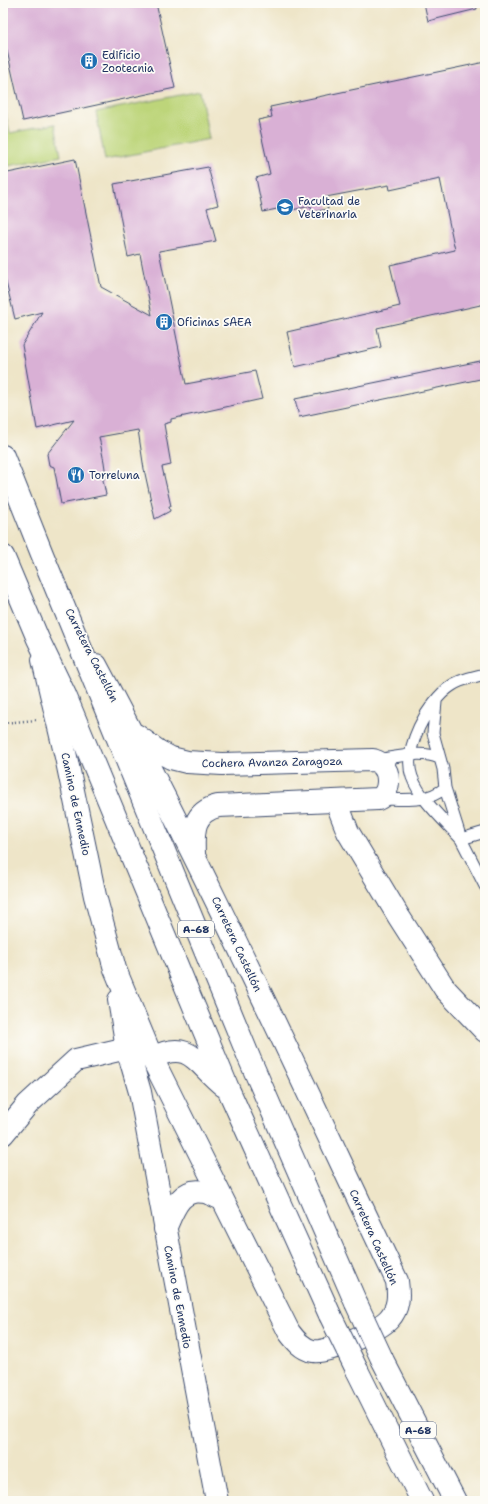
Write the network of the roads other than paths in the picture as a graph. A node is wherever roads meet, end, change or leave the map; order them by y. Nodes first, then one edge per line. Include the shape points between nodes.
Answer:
1 (3, 456) edge
2 (42, 554) junction
3 (3, 556) edge
4 (38, 639) junction
5 (485, 674) edge
6 (436, 702) junction
7 (132, 732) junction
8 (410, 755) junction
9 (439, 758) junction
10 (373, 760) junction
11 (445, 788) junction
12 (424, 798) junction
13 (378, 799) junction
14 (336, 801) junction
15 (485, 832) edge
16 (461, 839) junction
17 (194, 854) junction
18 (485, 886) edge
19 (115, 969) junction
20 (485, 1032) edge
21 (127, 1048) junction
22 (152, 1058) junction
23 (229, 1091) junction
24 (140, 1092) junction
25 (3, 1134) edge
26 (222, 1199) junction
27 (165, 1229) junction
28 (217, 1501) edge
29 (422, 1501) edge
30 (455, 1501) edge

1 - 2 main road, Carretera Castellón / A-68
2 - 7 main road, Carretera Castellón
2 - 30 main road, Carretera Castellón / A-68, bridge via 250,1060 382,1359
3 - 4 main road, A-68
4 - 19 main road, Camino de Enmedio via 95,896
4 - 23 main road, A-68 via 68,702
5 - 6 lane via 451,686
6 - 8 lane via 416,733
6 - 9 lane via 433,733
7 - 10 main road, Cochera Avanza Zaragoza via 158,751 187,762 222,764
7 - 17 main road, Carretera Castellón
8 - 9 lane via 430,754
8 - 10 lane
8 - 12 lane via 411,775
9 - 11 lane via 445,777
10 - 13 main road via 383,766 388,783 387,791
11 - 12 lane via 436,795
11 - 16 lane
12 - 13 lane
12 - 16 lane
13 - 14 main road
14 - 17 main road via 210,807 196,824 193,834
14 - 20 main road via 348,832 445,990
15 - 16 lane
16 - 18 lane
17 - 26 main road, Carretera Castellón via 397,1282 399,1296 389,1319 380,1327 332,1349 314,1352 305,1349 289,1332
19 - 21 main road, Camino de Enmedio
19 - 22 main road, Camino de Enmedio
21 - 24 main road, Camino de Enmedio
21 - 25 main road via 76,1060 28,1104
22 - 23 main road via 163,1052 183,1051 193,1057
22 - 24 main road, Camino de Enmedio via 142,1071
22 - 26 main road, Carretera Castellón
23 - 29 main road, A-68, bridge via 330,1315
24 - 27 main road, Camino de Enmedio
26 - 27 main road via 203,1192 190,1192 178,1201
27 - 28 main road, Camino de Enmedio

